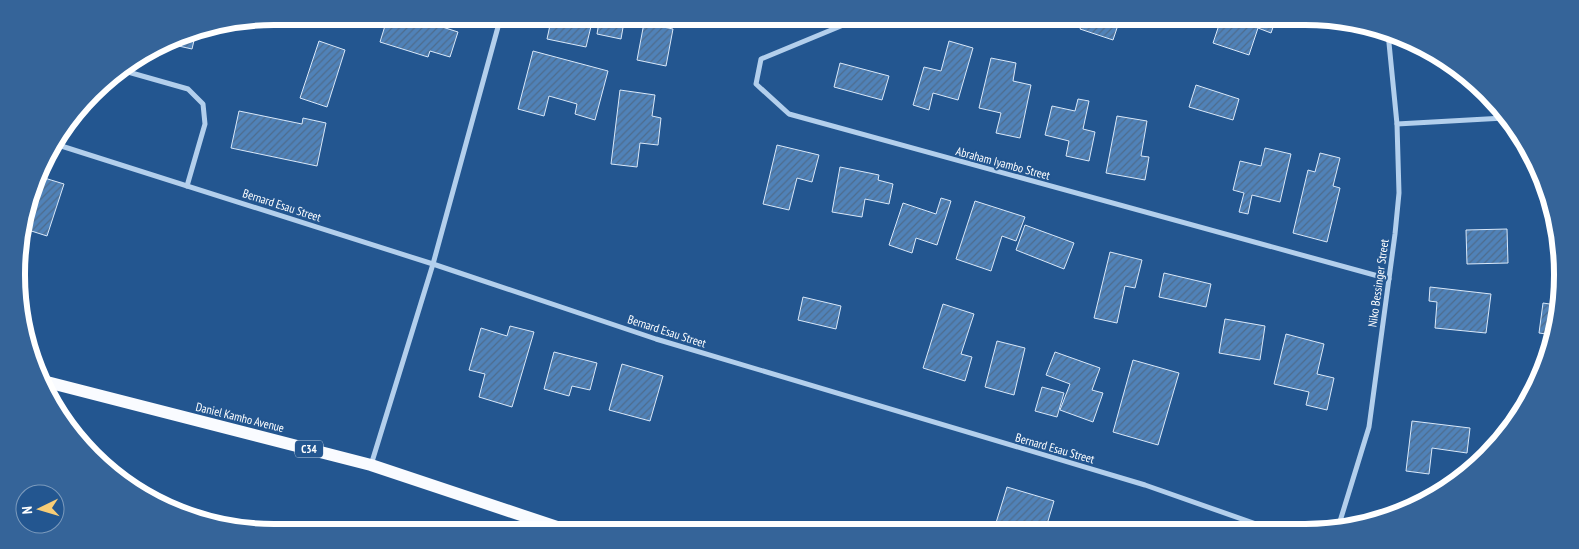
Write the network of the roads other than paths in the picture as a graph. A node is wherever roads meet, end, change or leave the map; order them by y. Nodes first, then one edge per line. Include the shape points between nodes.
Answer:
1 (499, 25) edge
2 (843, 25) edge
3 (1389, 39) edge
4 (129, 72) edge
5 (1498, 118) edge
6 (1397, 124) junction
7 (61, 146) edge
8 (188, 186) junction
9 (433, 264) junction
10 (1389, 279) junction
11 (49, 382) edge
12 (371, 465) junction
13 (1340, 522) edge
14 (548, 524) edge
15 (1256, 524) edge

1 - 9 street
2 - 10 street, Abraham Iyambo Street via 761,59 756,84 789,114
3 - 6 street, Niko Bessinger Street
4 - 8 street via 188,89 204,104 205,124
5 - 6 street
6 - 10 street, Niko Bessinger Street via 1399,193
7 - 8 street, Bernard Esau Street
8 - 9 street, Bernard Esau Street
9 - 12 street
9 - 15 street, Bernard Esau Street via 656,339 1145,485
10 - 13 street, Niko Bessinger Street via 1369,427
11 - 12 main road, Daniel Kamho Avenue / C34
12 - 14 main road, Daniel Kamho Avenue / C34

